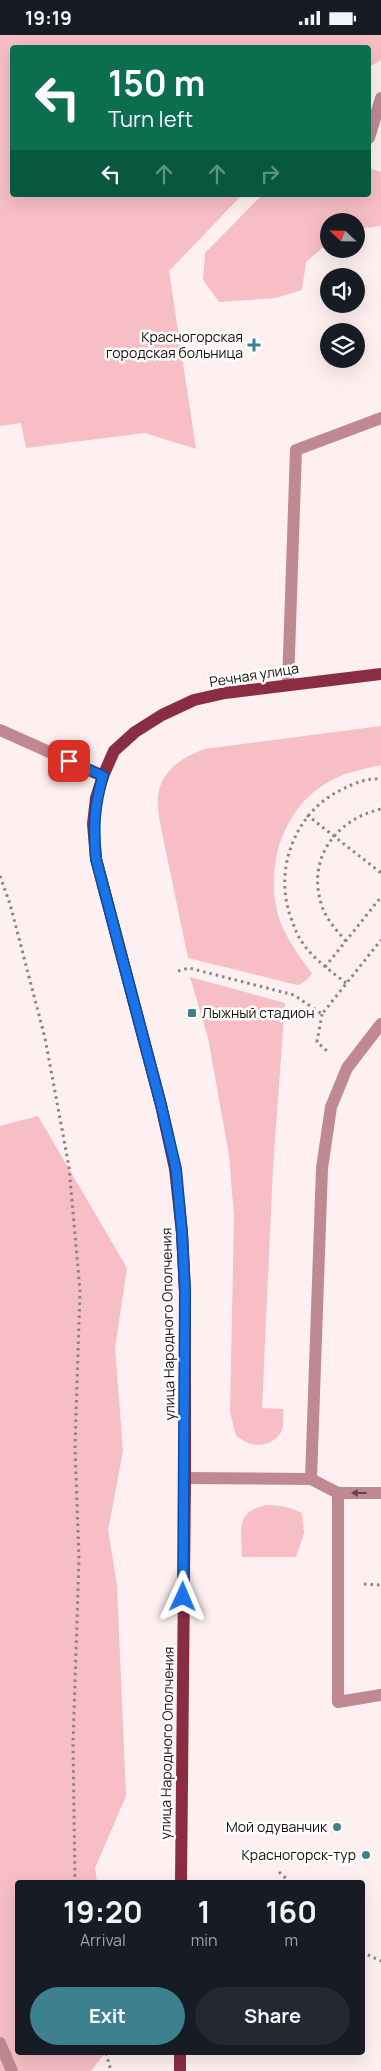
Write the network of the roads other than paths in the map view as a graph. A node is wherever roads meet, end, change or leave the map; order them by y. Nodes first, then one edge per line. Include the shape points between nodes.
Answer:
1 (381, 98) edge
2 (371, 131) edge
3 (381, 418) edge
4 (381, 674) edge
5 (288, 684) junction
6 (0, 730) edge
7 (103, 776) junction
8 (381, 1024) edge
9 (185, 1478) junction
10 (311, 1479) junction
11 (338, 1493) junction
12 (381, 1493) edge
13 (381, 1695) edge
14 (180, 1880) edge
15 (0, 2043) edge
16 (180, 2055) edge
17 (12, 2071) edge
18 (180, 2071) edge

1 - 2 lane
3 - 5 lane via 296,450
4 - 5 main road, Речная улица
5 - 7 main road, Речная улица via 194,700 162,715 135,731 114,751
6 - 7 lane
7 - 9 main road, улица Народного Ополчения via 93,824 96,859 176,1169 185,1291
8 - 10 lane via 347,1067 331,1107 322,1169
9 - 10 lane
9 - 14 main road, улица Народного Ополчения
10 - 11 lane
12 -> 11 lane
11 - 13 lane via 338,1702
15 - 17 lane
16 - 18 main road

